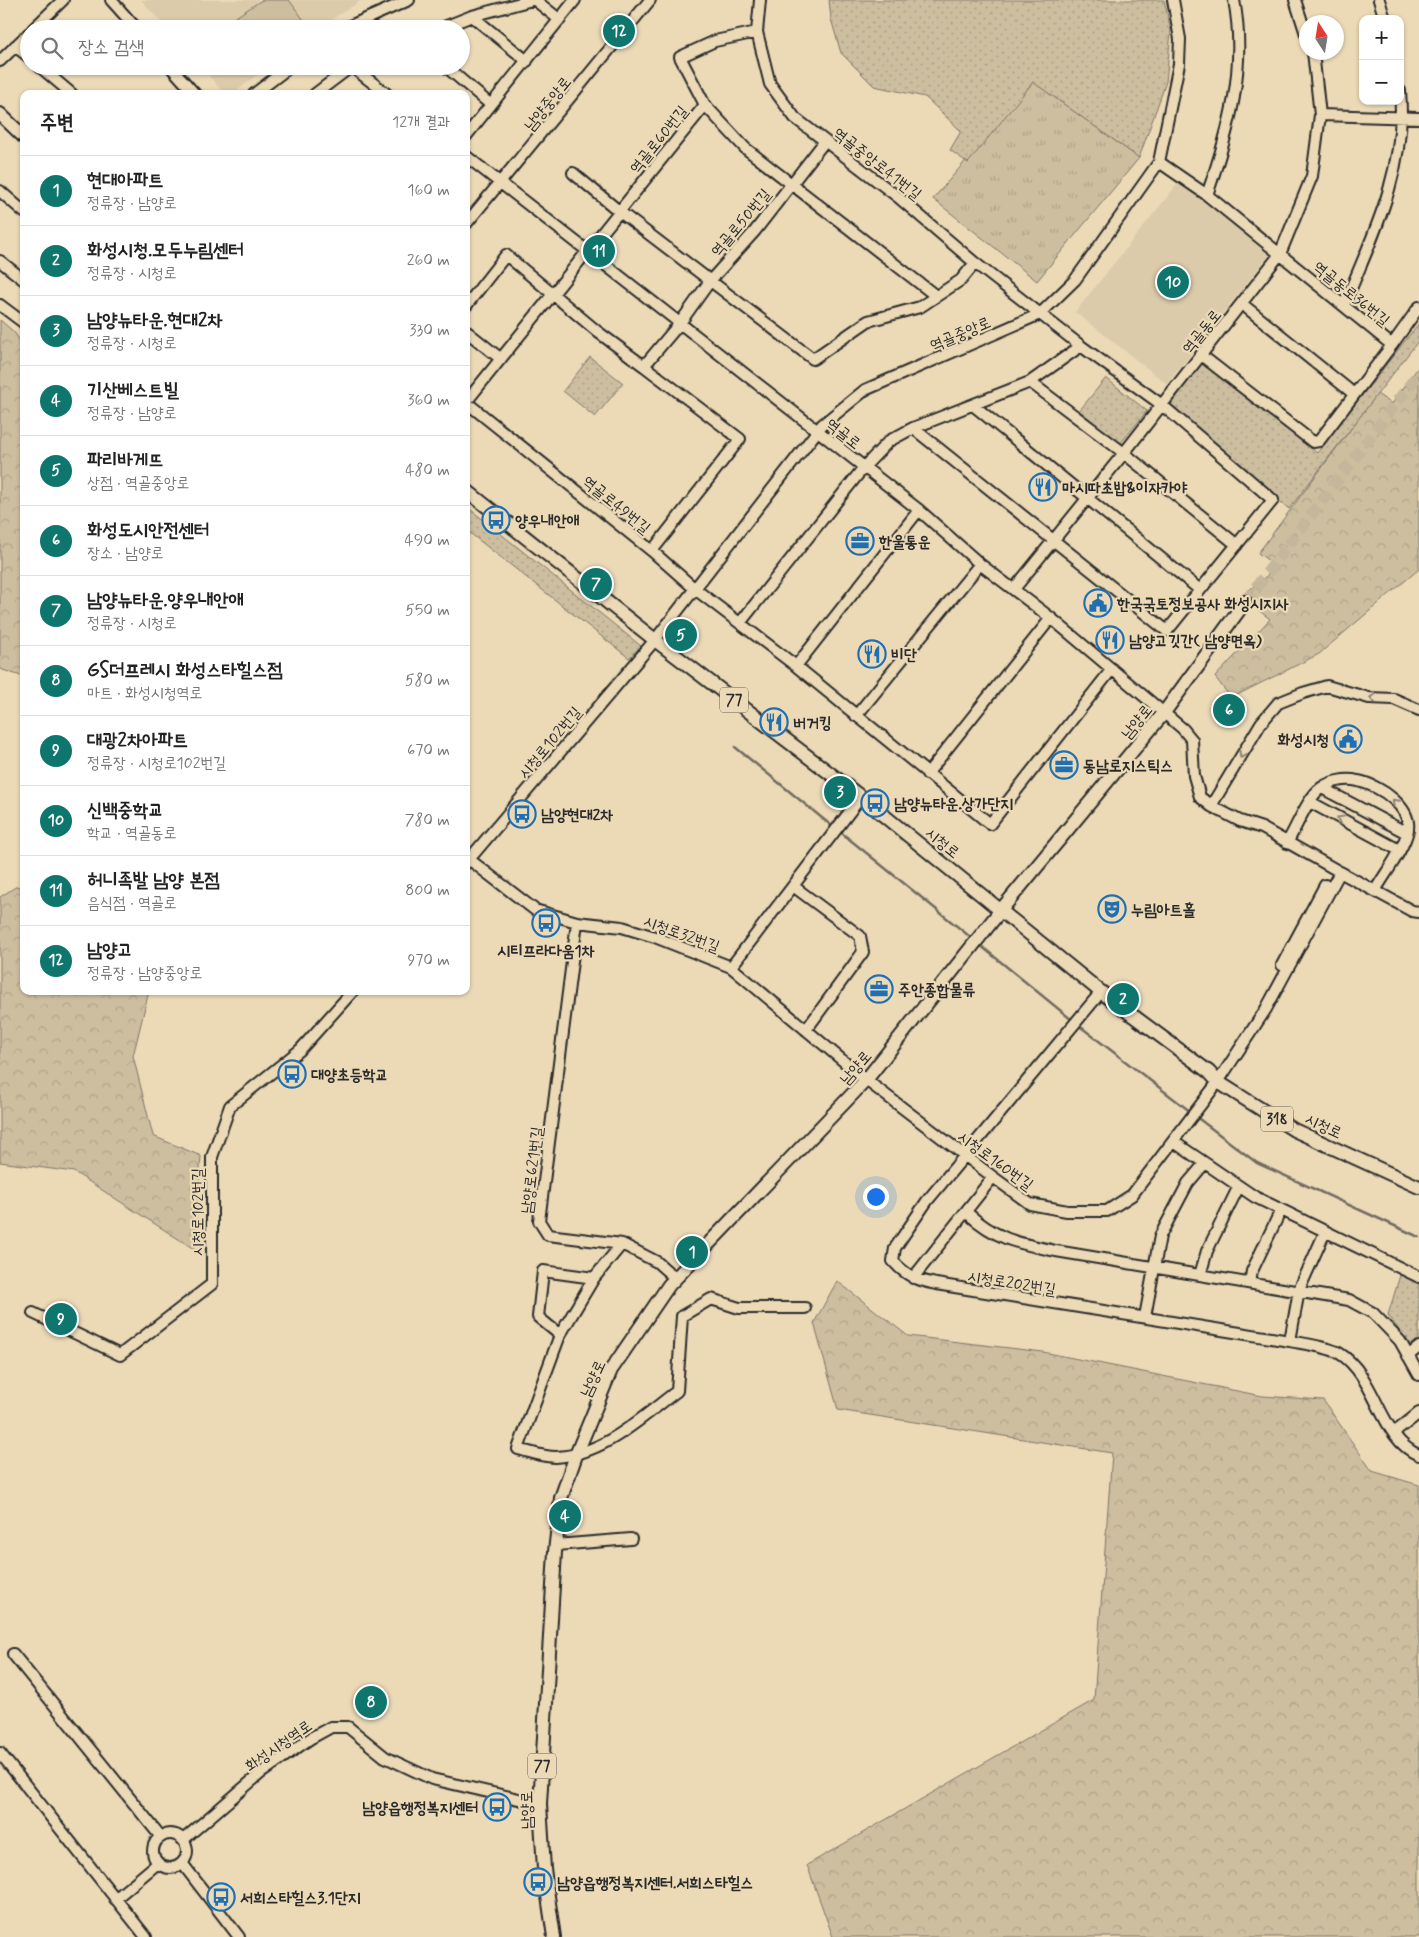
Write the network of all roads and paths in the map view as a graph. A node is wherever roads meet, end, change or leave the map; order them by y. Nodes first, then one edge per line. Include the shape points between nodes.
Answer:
1 (63, 0) edge
2 (111, 0) edge
3 (409, 0) edge
4 (533, 0) edge
5 (575, 0) edge
6 (650, 0) edge
7 (760, 0) edge
8 (1173, 0) edge
9 (1234, 0) edge
10 (1295, 0) edge
11 (1378, 0) edge
12 (1300, 15) edge
13 (1384, 15) edge
14 (472, 16) junction
15 (42, 20) edge
16 (129, 20) edge
17 (363, 20) edge
18 (462, 20) edge
19 (560, 20) junction
20 (757, 32) junction
21 (20, 41) edge
22 (15, 46) junction
23 (20, 50) edge
24 (1314, 60) edge
25 (0, 61) edge
26 (527, 61) junction
27 (50, 75) edge
28 (178, 75) edge
29 (279, 75) edge
30 (340, 75) edge
31 (363, 75) edge
32 (456, 75) edge
33 (67, 90) edge
34 (191, 90) edge
35 (259, 90) edge
36 (320, 90) edge
37 (382, 90) edge
38 (491, 105) junction
39 (705, 105) junction
40 (1401, 105) edge
41 (0, 114) edge
42 (1320, 115) junction
43 (1401, 118) junction
44 (1419, 118) edge
45 (470, 131) edge
46 (20, 133) edge
47 (825, 141) junction
48 (470, 159) edge
49 (1159, 162) junction
50 (574, 173) dead end
51 (501, 183) junction
52 (790, 185) junction
53 (0, 191) edge
54 (1206, 195) junction
55 (20, 208) edge
56 (620, 212) junction
57 (470, 219) edge
58 (588, 251) junction
59 (1280, 254) junction
60 (0, 261) edge
61 (975, 263) junction
62 (20, 277) edge
63 (710, 280) junction
64 (552, 293) junction
65 (936, 296) junction
66 (470, 301) edge
67 (0, 304) edge
68 (1242, 304) junction
69 (1344, 305) junction
70 (1419, 307) edge
71 (1040, 314) junction
72 (20, 320) edge
73 (680, 323) junction
74 (470, 334) edge
75 (1392, 345) junction
76 (1081, 346) junction
77 (1201, 355) junction
78 (501, 359) junction
79 (644, 366) junction
80 (1030, 382) junction
81 (1354, 394) junction
82 (470, 397) edge
83 (470, 405) edge
84 (973, 405) junction
85 (1162, 405) junction
86 (913, 428) junction
87 (818, 431) junction
88 (1124, 453) junction
89 (864, 467) junction
90 (470, 493) edge
91 (1089, 497) junction
92 (919, 510) junction
93 (1053, 540) junction
94 (1237, 545) junction
95 (652, 551) junction
96 (980, 564) junction
97 (695, 588) junction
98 (1014, 589) junction
99 (1200, 590) junction
100 (1245, 602) tunnel mouth
101 (1051, 618) junction
102 (740, 623) junction
103 (655, 640) junction
104 (796, 666) junction
105 (1112, 669) junction
106 (1419, 710) edge
107 (1163, 714) junction
108 (856, 716) junction
109 (926, 774) junction
110 (1322, 788) junction
111 (861, 797) junction
112 (1310, 802) junction
113 (1212, 806) junction
114 (1407, 833) junction
115 (1287, 843) junction
116 (1399, 850) junction
117 (470, 856) edge
118 (470, 862) edge
119 (1337, 870) junction
120 (793, 886) junction
121 (1375, 891) junction
122 (1001, 910) junction
123 (1419, 912) edge
124 (577, 922) junction
125 (731, 967) junction
126 (1101, 992) junction
127 (349, 995) edge
128 (806, 1030) junction
129 (866, 1080) junction
130 (1218, 1082) junction
131 (1174, 1142) junction
132 (966, 1157) junction
133 (1205, 1163) junction
134 (992, 1177) junction
135 (1239, 1186) junction
136 (1419, 1187) edge
137 (1281, 1210) junction
138 (966, 1212) junction
139 (1325, 1232) junction
140 (622, 1244) junction
141 (1153, 1267) junction
142 (1200, 1275) junction
143 (1419, 1277) edge
144 (594, 1278) junction
145 (675, 1278) junction
146 (913, 1278) junction
147 (1250, 1283) junction
148 (1299, 1290) junction
149 (805, 1308) dead end
150 (33, 1314) dead end
151 (1145, 1317) junction
152 (560, 1335) junction
153 (1290, 1341) junction
154 (1419, 1347) edge
155 (1408, 1356) junction
156 (1419, 1375) edge
157 (1419, 1413) edge
158 (1394, 1433) junction
159 (576, 1455) junction
160 (1419, 1455) edge
161 (630, 1538) dead end
162 (556, 1545) junction
163 (14, 1654) dead end
164 (0, 1753) edge
165 (540, 1804) junction
166 (161, 1837) junction
167 (183, 1840) junction
168 (158, 1863) junction
169 (182, 1863) junction
170 (115, 1899) junction
171 (146, 1937) edge
172 (239, 1937) edge
173 (554, 1937) edge

1 - 15 street
2 - 16 street
3 - 17 street
4 - 14 street
4 - 19 street
5 - 19 street
6 - 51 street, 남양중앙로
7 - 20 street, 역골중앙로41번길
8 - 49 street, 역골중앙로 via 1180,39 1179,64
9 - 54 street via 1239,27 1234,103
10 - 12 street
11 - 13 street
14 - 18 street
14 - 26 street
19 - 26 street
20 - 39 street, 역골로60번길 via 715,41 680,57
20 - 47 street, 역골중앙로41번길 via 770,84 795,118
21 - 22 street
22 - 23 street
22 - 25 street
24 - 42 street, 역골동로
26 - 38 street
27 - 33 street
28 - 34 street
29 - 35 street
30 - 36 street
31 - 37 street
32 - 38 street
38 - 45 street
39 - 52 street via 745,148
39 - 56 street, 역골로60번길
40 - 43 street
41 - 46 main road
42 - 43 street
42 - 59 street, 역골동로 via 1312,176
43 - 44 street
43 - 69 street via 1393,178
47 - 52 street, 역골로50번길
47 - 61 street, 역골중앙로41번길 via 898,197
48 - 51 street, 역골로
49 - 54 street, 역골동로36번길
49 - 71 street, 역골중앙로 via 1076,280
50 - 56 street
51 - 57 street, 남양중앙로
51 - 58 street, 역골로
52 - 63 street, 역골로50번길 via 755,231
52 - 65 street
53 - 55 street
54 - 59 street, 역골동로36번길
56 - 58 street, 역골로60번길
56 - 63 street
58 - 64 street, 역골로49번길
58 - 73 street, 역골로
59 - 68 street, 역골동로
59 - 69 street, 역골동로36번길
60 - 62 street
61 - 65 street via 961,280
61 - 71 street, 역골중앙로41번길
63 - 65 street via 813,359 868,321 920,307
63 - 73 street, 역골로50번길
64 - 66 street via 506,256
64 - 78 street, 역골로49번길
64 - 79 street
67 - 72 street
68 - 77 street, 역골동로
68 - 81 street
69 - 75 street, 역골동로36번길
70 - 75 street, 역골동로36번길
71 - 76 street, 역골중앙로41번길
71 - 87 street, 역골중앙로 via 865,390
73 - 79 street
73 - 87 street, 역골로
74 - 78 street
75 - 81 street
76 - 80 street
76 - 85 street, 역골중앙로41번길
77 - 81 street via 1313,442 1319,442
77 - 85 street, 역골동로
78 - 82 street, 역골로49번길
79 - 95 street, 역골로49번길 via 740,439
80 - 84 street
80 - 88 street
83 - 95 street, 역골로49번길
84 - 86 street
84 - 91 street
85 - 88 street, 역골동로
85 - 94 street, 역골중앙로41번길 via 1273,500
86 - 89 street via 889,441
86 - 93 street
87 - 89 street, 역골로
87 - 97 street, 역골중앙로
88 - 91 street, 역골동로
88 - 94 street
89 - 92 street, 역골로
89 - 102 street
90 - 103 main road, 시청로 / 77
91 - 93 street, 역골동로
91 - 99 street
92 - 96 street, 역골로
92 - 104 street
93 - 98 street, 역골동로
93 - 99 street via 1167,631
94 - 99 street
95 - 97 street
96 - 98 street, 역골로
96 - 108 street
97 - 102 street
97 - 103 street, 역골중앙로
98 - 101 street, 역골로
100 - 107 main road, 남양로
101 - 105 street, 역골로
101 - 109 street
102 - 104 street
103 - 111 main road, 시청로 / 77
103 - 117 street, 시청로102번길
104 - 108 street
105 - 107 street, 역골로
105 - 109 street via 990,824
106 -> 113 street via 1394,699 1369,698 1327,686 1278,704 1261,723
107 - 113 street, 역골로 via 1192,740 1196,789 1200,797
107 - 122 main road, 남양로
108 - 109 street
110 - 112 street
110 - 114 street
114 -> 110 street via 1407,822 1394,798 1358,781 1336,781
111 - 120 street
111 - 122 main road, 시청로 / 77
112 - 115 street
116 -> 112 street
113 - 115 street
114 - 116 street
115 - 119 street
116 - 121 street
118 - 124 street, 시청로32번길 via 535,910
119 - 121 street
119 - 130 street, 시청로160번길 via 1266,1009
120 - 125 street
120 - 128 street via 860,936 863,952
121 - 123 street via 1412,912
122 - 126 main road, 시청로 / 318
122 - 129 main road, 남양로 / 77
124 - 125 street, 시청로32번길 via 630,930
124 - 140 street, 남양로621번길 via 539,1221 548,1235
125 - 128 street, 시청로32번길
126 - 130 main road, 시청로 / 318
126 - 132 street, 시청로202번길
127 - 150 street, 시청로102번길 via 300,1050 230,1106 212,1157 212,1284 120,1355
128 - 129 street, 시청로32번길
129 - 132 street, 시청로160번길
129 - 145 main road, 남양로 / 77
130 - 131 street, 시청로160번길 via 1184,1124
130 - 136 main road, 시청로 / 318 via 1294,1130
131 - 133 street
131 - 134 street, 시청로160번길 via 1132,1195 1107,1211 1067,1211 1030,1204
132 - 134 street, 시청로160번길
132 - 146 street, 시청로202번길 via 927,1202 895,1248 893,1261 902,1272
133 - 135 street
133 - 141 street via 1188,1183 1160,1236
134 - 138 street
135 - 137 street
135 - 142 street via 1207,1251
137 - 139 street
137 - 147 street via 1252,1271
138 - 141 street via 996,1235 1015,1242 1056,1252
138 - 146 street
139 - 143 street
139 - 148 street
140 - 144 street
140 - 145 street via 657,1262
141 - 142 street
141 - 151 street
142 - 147 street
144 - 152 street
144 - 152 street via 543,1270 538,1317
145 - 159 main road, 남양로 / 77 via 611,1370
146 - 151 street, 시청로202번길 via 986,1294
147 - 148 street
148 - 153 street
148 - 155 street via 1349,1300 1373,1312 1400,1341
149 - 159 street via 739,1308 711,1299 682,1316 677,1391 605,1444
151 - 153 street, 시청로202번길
152 - 159 street via 518,1449 554,1457
153 - 158 street, 시청로202번길 via 1338,1352 1356,1367
154 - 155 street
155 - 156 street
157 - 158 street
158 - 160 street, 시청로202번길 via 1408,1451
159 - 162 main road, 남양로 / 77 via 560,1498
161 - 162 street
162 - 165 main road, 남양로 / 77
163 - 166 street
164 - 170 street
165 - 167 street, 화성시청역로 via 432,1779 385,1758 348,1727 331,1727 261,1773
165 - 173 main road, 남양로 / 77 via 544,1869
166 - 167 street via 174,1834
166 - 168 street via 153,1851
167 - 169 street via 187,1855
168 - 169 street via 170,1868
168 - 170 street
169 - 172 street
170 - 171 street

